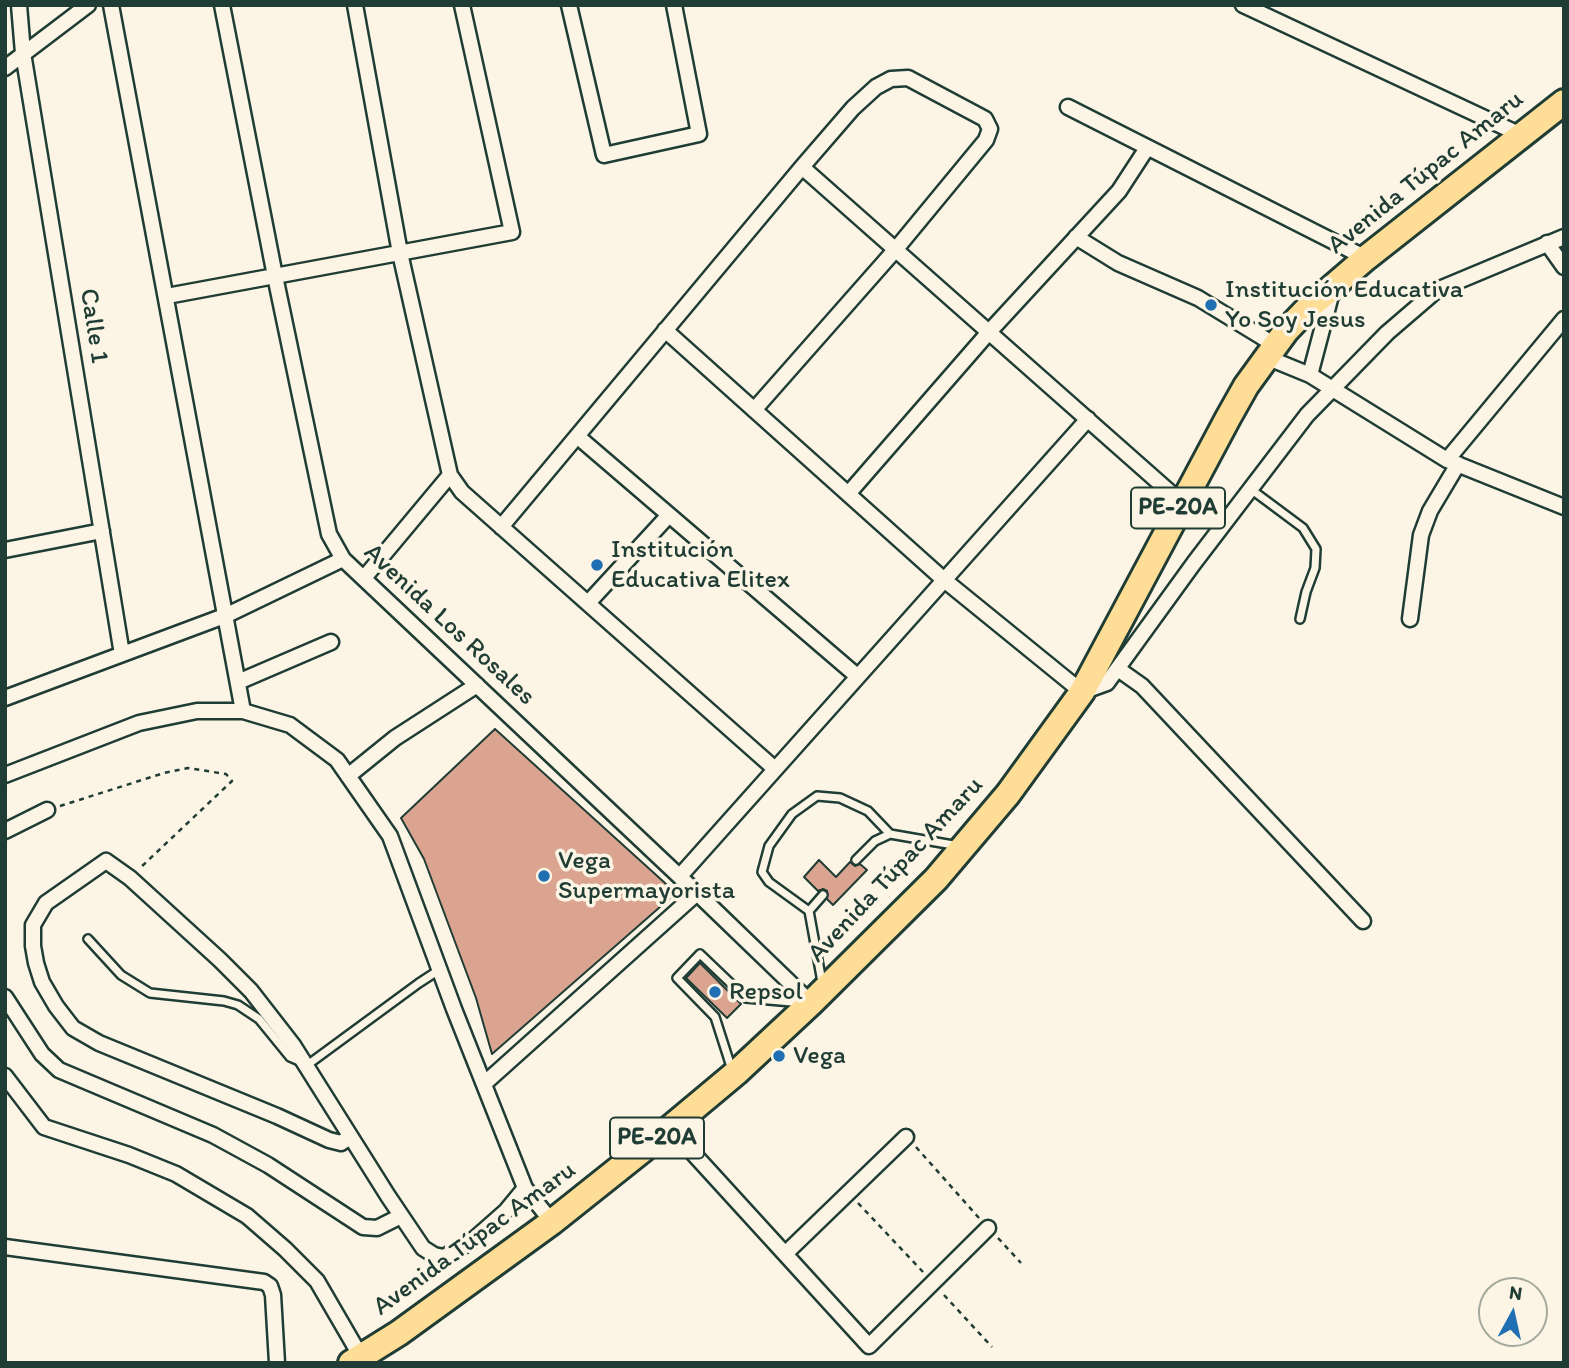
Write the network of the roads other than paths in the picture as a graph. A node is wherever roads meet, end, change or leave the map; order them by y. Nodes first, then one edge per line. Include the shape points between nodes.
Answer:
1 (19, 5) edge
2 (88, 5) edge
3 (111, 5) edge
4 (222, 5) edge
5 (355, 5) edge
6 (461, 5) edge
7 (569, 5) edge
8 (674, 5) edge
9 (1242, 5) edge
10 (23, 53) junction
11 (5, 68) edge
12 (1564, 102) edge
13 (1068, 107) dead end
14 (1521, 135) junction
15 (1147, 148) junction
16 (802, 167) junction
17 (1076, 237) junction
18 (1564, 237) edge
19 (1547, 243) junction
20 (895, 249) junction
21 (400, 253) junction
22 (1366, 258) junction
23 (1564, 267) edge
24 (275, 276) junction
25 (1334, 286) junction
26 (167, 296) junction
27 (1564, 319) edge
28 (666, 330) junction
29 (989, 332) junction
30 (1271, 351) junction
31 (1310, 376) junction
32 (1330, 389) junction
33 (754, 410) junction
34 (1088, 419) junction
35 (577, 436) junction
36 (1453, 462) junction
37 (450, 475) junction
38 (1252, 490) junction
39 (848, 494) junction
40 (1181, 502) junction
41 (1564, 507) edge
42 (669, 514) junction
43 (501, 527) junction
44 (102, 531) junction
45 (5, 550) edge
46 (343, 559) junction
47 (364, 578) junction
48 (943, 579) junction
49 (588, 603) junction
50 (227, 615) junction
51 (1300, 619) dead end
52 (1410, 619) dead end
53 (331, 642) dead end
54 (122, 654) junction
55 (1118, 669) junction
56 (856, 677) junction
57 (238, 682) junction
58 (477, 685) junction
59 (1082, 692) junction
60 (5, 698) edge
61 (243, 711) junction
62 (775, 769) junction
63 (5, 775) edge
64 (348, 776) junction
65 (47, 810) road end
66 (5, 831) edge
67 (890, 834) junction
68 (963, 846) junction
69 (856, 860) dead end
70 (680, 876) junction
71 (697, 893) junction
72 (823, 895) dead end
73 (809, 911) junction
74 (1363, 921) dead end
75 (88, 939) dead end
76 (440, 970) junction
77 (5, 997) edge
78 (817, 997) junction
79 (304, 1062) junction
80 (733, 1075) junction
81 (5, 1076) edge
82 (485, 1083) junction
83 (670, 1128) junction
84 (350, 1137) junction
85 (906, 1137) road end
86 (525, 1188) junction
87 (401, 1216) junction
88 (552, 1222) junction
89 (988, 1228) road end
90 (5, 1247) edge
91 (785, 1254) junction
92 (359, 1361) edge
93 (277, 1363) edge

1 - 10 street, Calle 1
2 - 10 street
3 - 26 street
4 - 24 street, Avenida Los Rosales
5 - 21 street
6 - 21 street via 512,232
7 - 8 street via 604,155 699,134
9 - 14 street
10 - 11 street
10 - 44 street, Calle 1
12 - 14 highway, Avenida Túpac Amaru / PE-20A
13 - 15 street
14 - 22 highway, Avenida Túpac Amaru / PE-20A
15 - 17 street via 1119,191
15 - 22 street
16 - 20 street
16 - 20 street via 853,108 891,79 908,78 985,119 990,129 986,141
16 - 28 street
17 - 29 street
17 - 30 street via 1118,263 1198,298
18 - 19 street
19 - 23 street
19 - 32 street via 1437,290
20 - 29 street
20 - 33 street
21 - 24 street
21 - 37 street
22 - 25 highway, Avenida Túpac Amaru / PE-20A
24 - 26 street
24 - 46 street, Avenida Los Rosales via 329,534
25 - 30 highway, Avenida Túpac Amaru / PE-20A
25 - 31 street
26 - 50 street
27 - 36 street
28 - 33 street
28 - 35 street
29 - 34 street
29 - 39 street
30 - 31 street
30 - 40 highway, Avenida Túpac Amaru / PE-20A via 1246,386
31 - 32 street
32 - 36 street
32 - 38 street
33 - 39 street
34 - 40 street
34 - 48 street
35 - 42 street
35 - 43 street
36 - 41 street
36 - 52 street via 1421,535
37 - 43 street
37 - 47 street
38 - 51 lane via 1303,527 1316,549
38 - 55 street
39 - 48 street
40 - 59 highway, Avenida Túpac Amaru / PE-20A
42 - 49 street
42 - 56 street
43 - 49 street
44 - 45 street
44 - 54 street, Calle 1
46 - 47 street, Avenida Los Rosales
46 - 50 street
47 - 58 street, Avenida Los Rosales
48 - 56 street
48 - 59 street
49 - 62 street
50 - 54 street
50 - 57 street
53 - 57 street
54 - 60 street
55 - 59 street via 1107,683
55 - 74 street via 1142,686
56 - 62 street
57 - 61 street
58 - 64 street via 395,738
58 - 70 street, Avenida Los Rosales
59 - 68 highway, Avenida Túpac Amaru / PE-20A
61 - 63 street via 197,711 139,723
61 - 64 street via 290,725 337,760
62 - 70 street
64 - 76 street via 390,836
65 - 66 street
67 - 68 lane
67 - 69 lane via 875,841
67 - 73 lane via 869,811 840,798 817,796 792,814 769,846 762,872 769,883
68 - 78 highway, Avenida Túpac Amaru / PE-20A via 936,879
70 - 71 street, Avenida Los Rosales
71 - 78 street, Avenida Los Rosales
71 - 82 street
72 - 73 lane
73 - 78 lane
75 - 79 lane via 121,975 150,993 238,1005 259,1019 290,1057
76 - 79 lane
76 - 82 street
77 - 87 street via 59,1070 213,1135 363,1227 377,1228
78 - 80 highway, Avenida Túpac Amaru / PE-20A
78 - 80 lane via 746,998 700,954 677,978 718,1015
79 - 84 street
79 - 84 street via 251,992 106,861 46,903 33,925 42,982 73,1028 329,1140 341,1143
80 - 83 highway, Avenida Túpac Amaru / PE-20A
81 - 92 street via 44,1127 176,1174 247,1216 317,1281
82 - 86 street
83 - 88 highway, Avenida Túpac Amaru / PE-20A
83 - 91 street
84 - 87 street
85 - 91 street
86 - 87 street via 472,1241 444,1257 423,1248
86 - 88 street
88 - 92 highway, Avenida Túpac Amaru / PE-20A
89 - 91 street via 869,1346
90 - 93 street via 264,1282 273,1294

